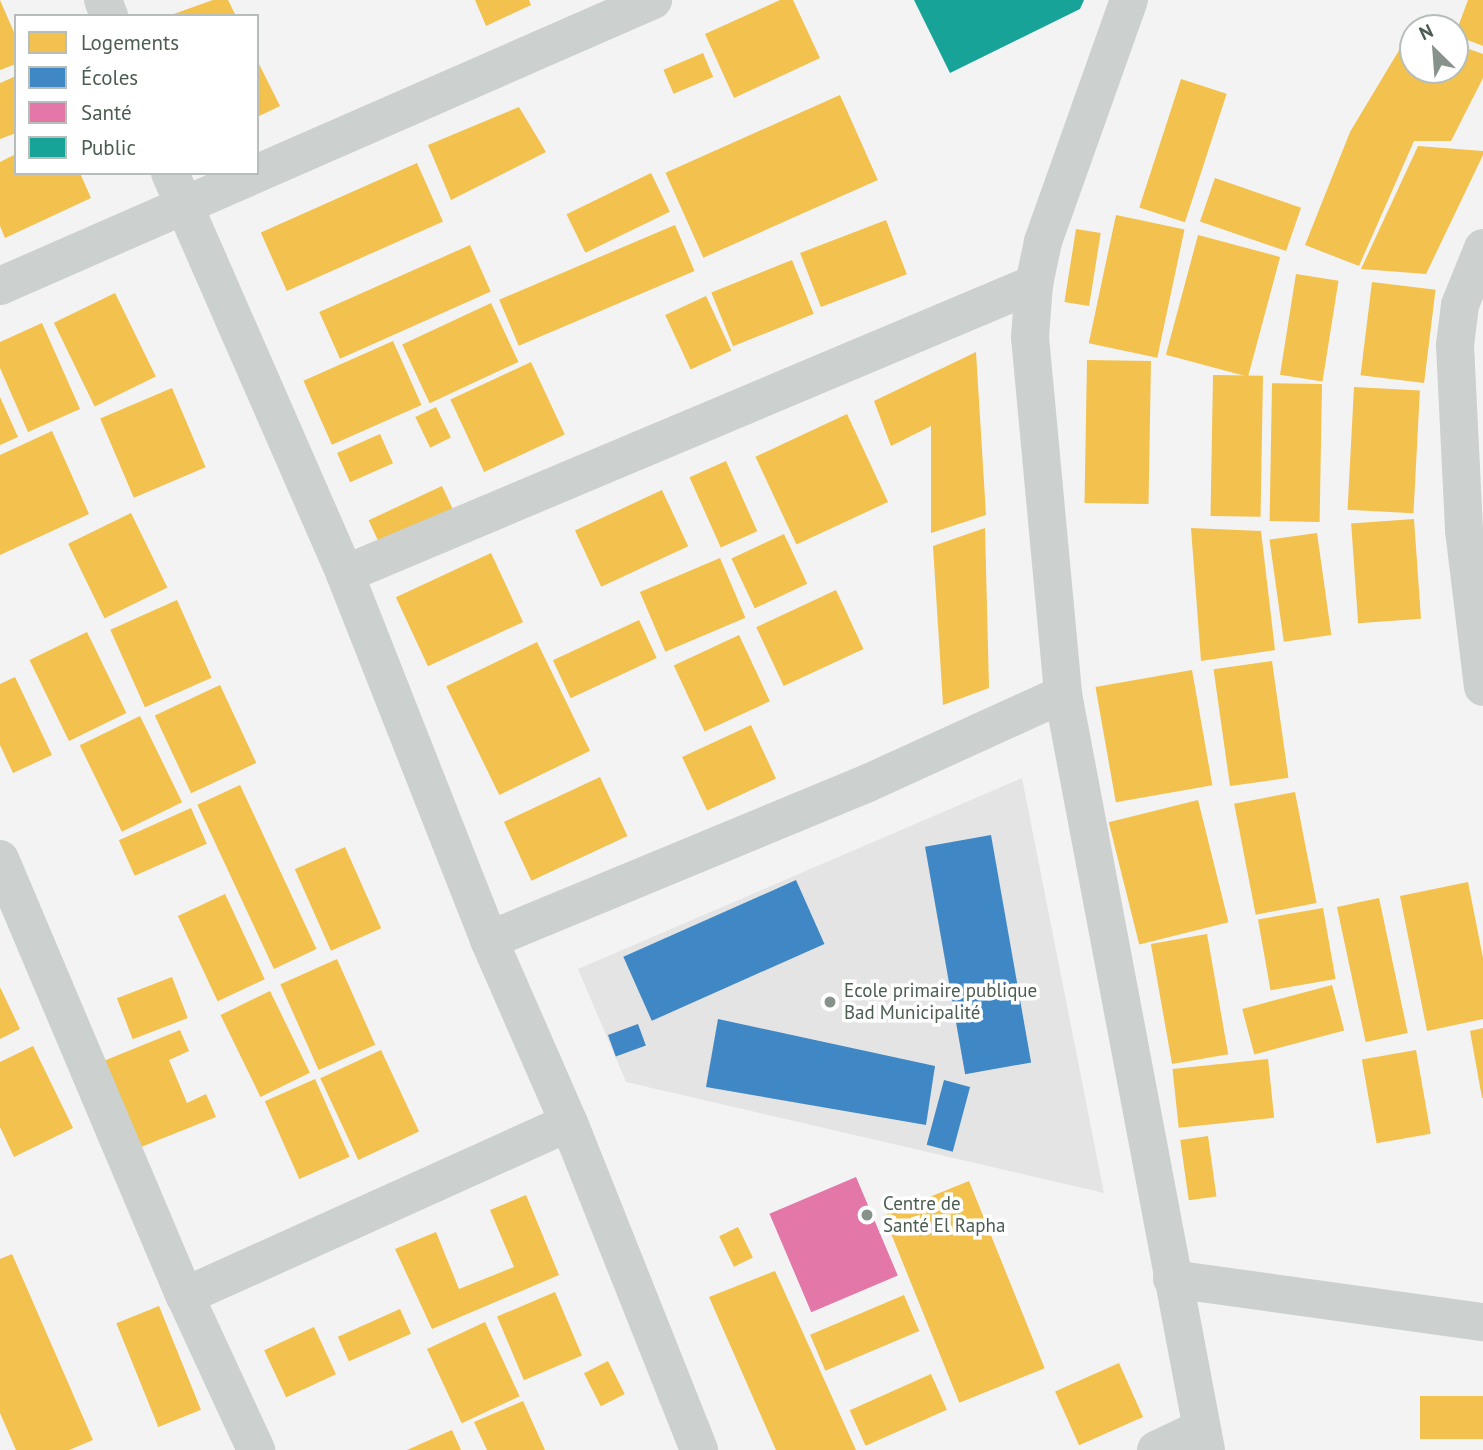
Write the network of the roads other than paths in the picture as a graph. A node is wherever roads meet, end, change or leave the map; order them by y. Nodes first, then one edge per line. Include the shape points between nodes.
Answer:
1 (653, 0) edge
2 (1129, 0) edge
3 (259, 157) edge
4 (214, 175) edge
5 (176, 190) edge
6 (1483, 248) edge
7 (1034, 284) junction
8 (0, 286) edge
9 (345, 574) junction
10 (1483, 687) edge
11 (1063, 694) junction
12 (0, 859) edge
13 (489, 940) junction
14 (569, 1123) junction
15 (1172, 1279) junction
16 (185, 1296) junction
17 (1483, 1322) edge
18 (1203, 1440) edge
19 (256, 1450) edge
20 (699, 1450) edge
21 (1156, 1450) edge

1 - 3 street
2 - 7 street via 1043,242
4 - 5 street
5 - 8 street
5 - 9 street
6 - 10 street via 1460,305 1455,345 1464,530
7 - 9 street
7 - 11 street via 1030,337
9 - 13 street
11 - 13 street via 868,783
11 - 15 street
12 - 16 street
13 - 14 street
14 - 16 street
14 - 20 street
15 - 17 street
15 - 18 street
16 - 19 street
18 - 21 street

